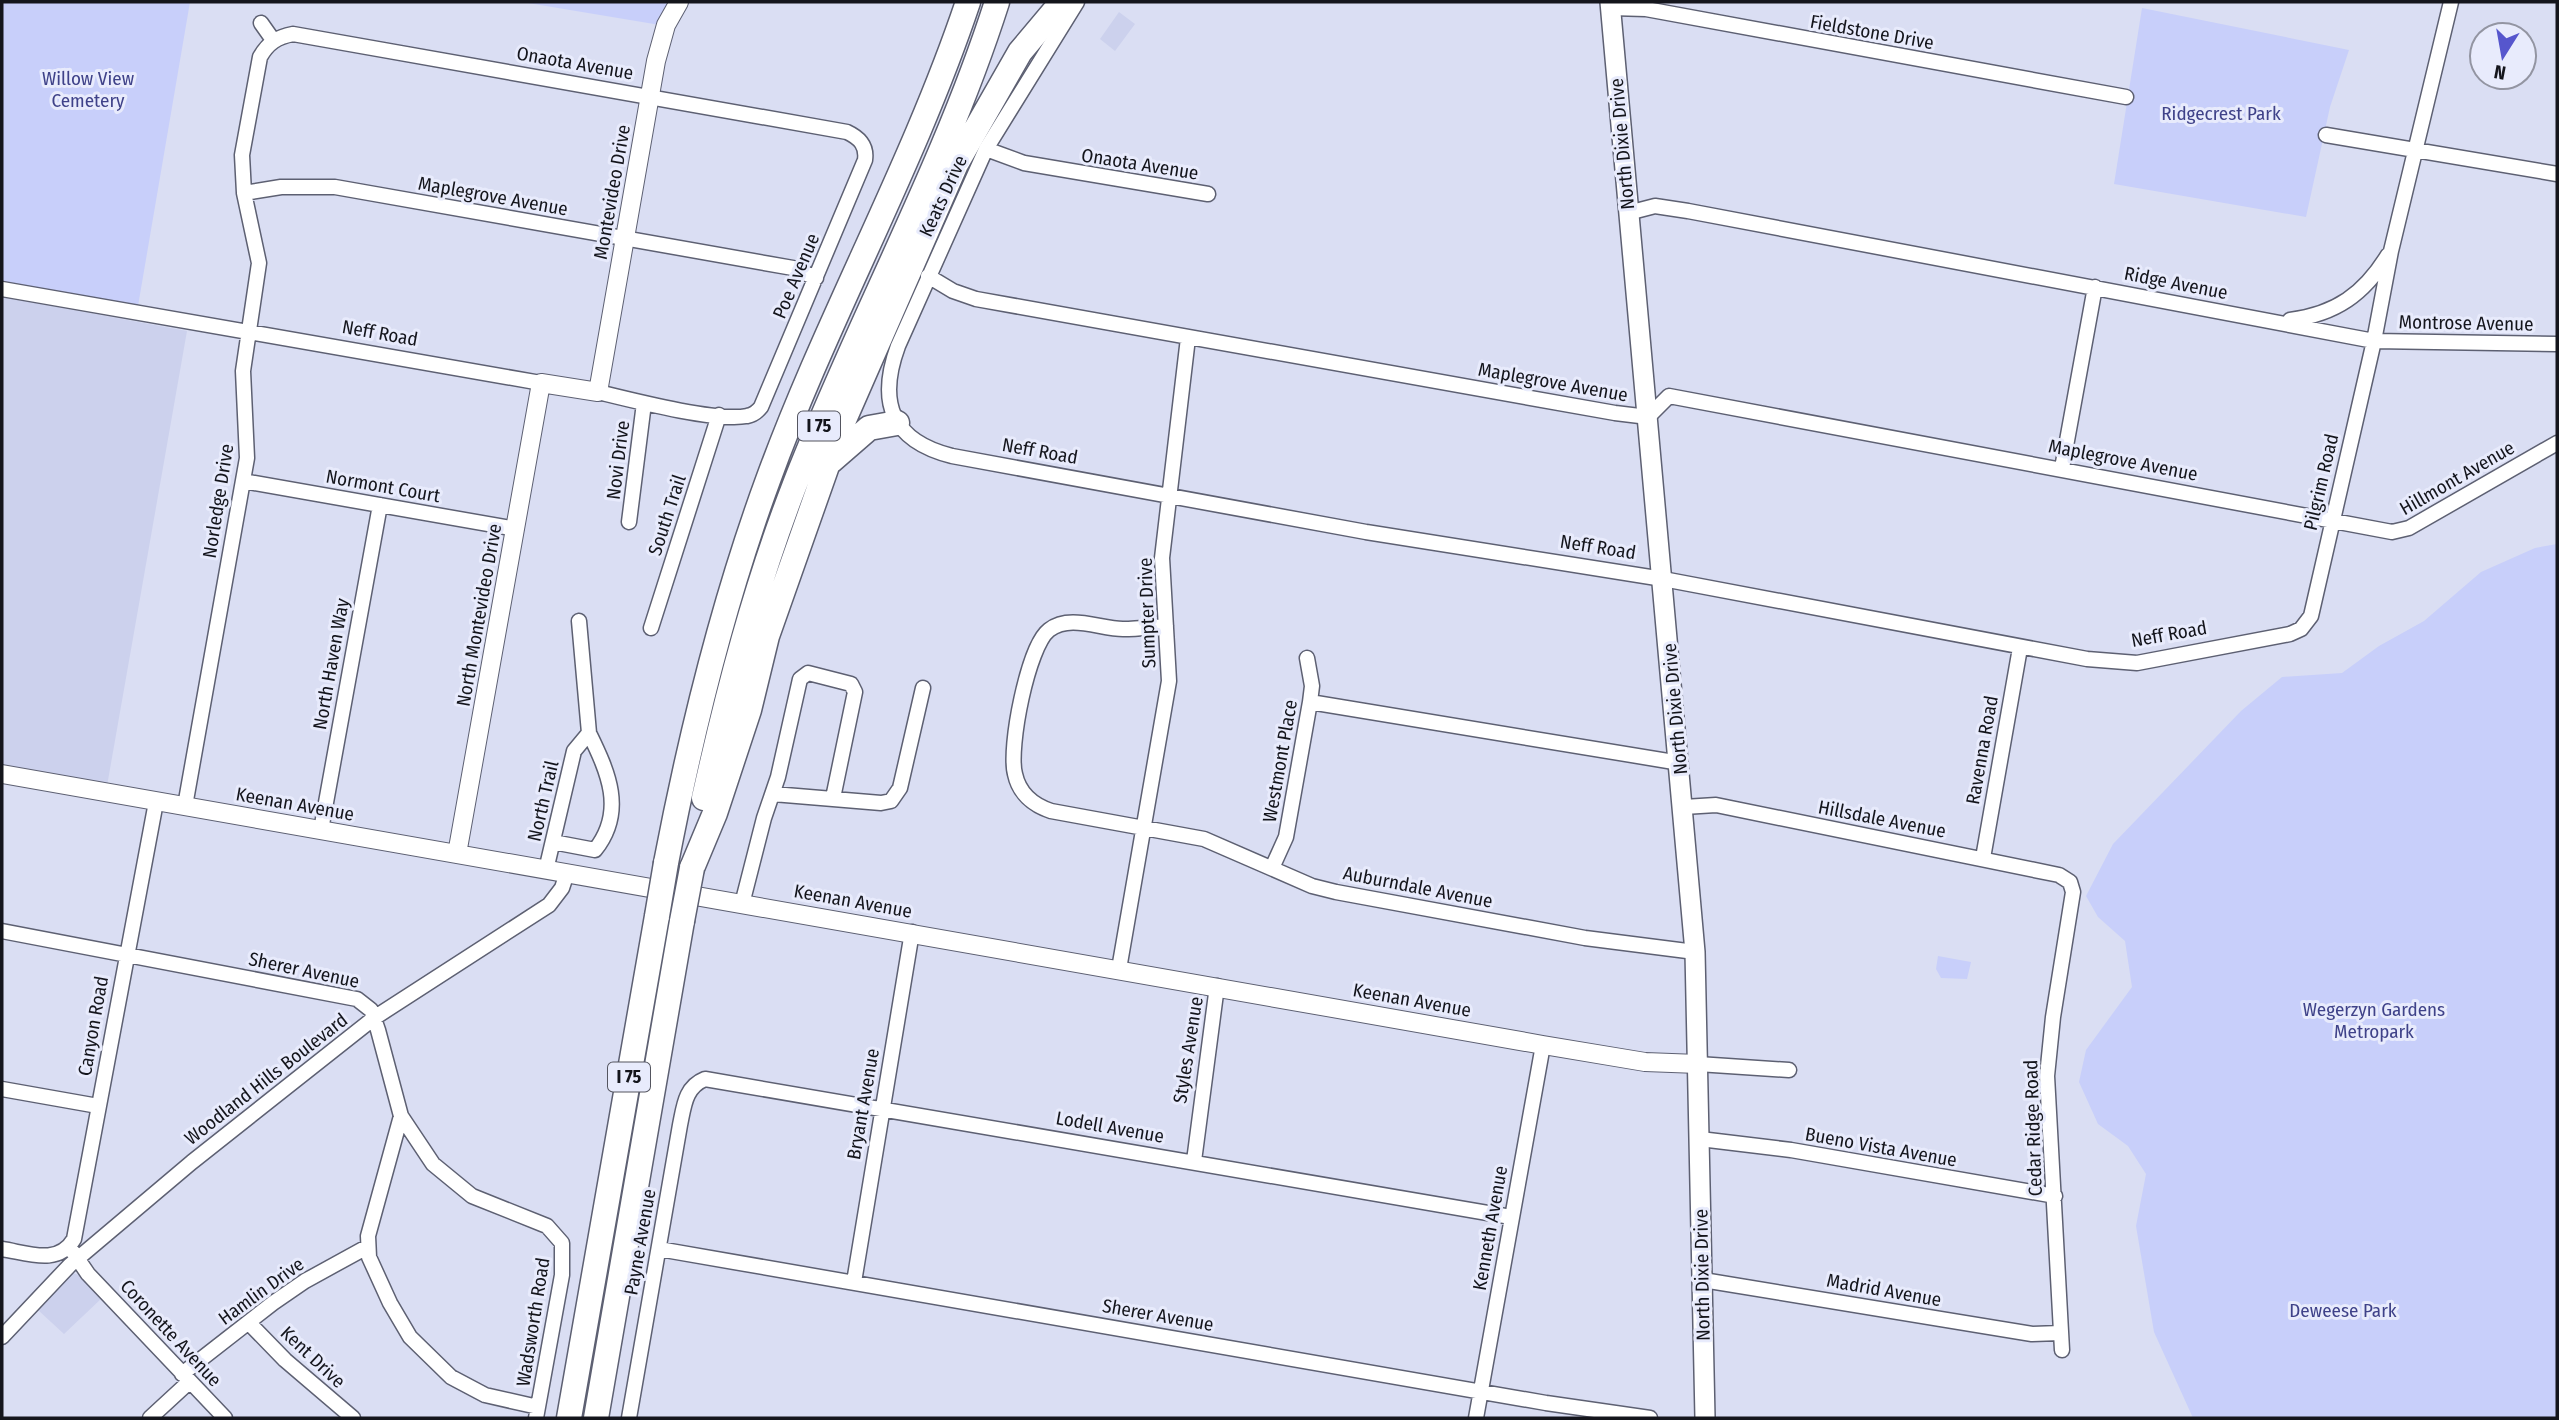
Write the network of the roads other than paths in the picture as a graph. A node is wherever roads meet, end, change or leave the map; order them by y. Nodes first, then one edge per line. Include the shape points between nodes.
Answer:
1 (679, 2) edge
2 (968, 2) edge
3 (997, 2) edge
4 (1062, 2) edge
5 (1077, 2) edge
6 (2451, 2) edge
7 (1612, 4) edge
8 (261, 23) dead end
9 (273, 40) junction
10 (650, 96) junction
11 (2126, 97) dead end
12 (2326, 135) dead end
13 (864, 147) joint
14 (986, 149) junction
15 (2417, 149) junction
16 (2557, 174) edge
17 (244, 193) junction
18 (1208, 194) dead end
19 (1628, 213) junction
20 (626, 239) junction
21 (2391, 251) junction
22 (928, 276) junction
23 (816, 278) junction
24 (2095, 287) junction
25 (2, 289) edge
26 (2269, 320) junction
27 (249, 331) junction
28 (1188, 338) junction
29 (2374, 341) junction
30 (2557, 344) edge
31 (541, 383) junction
32 (597, 392) junction
33 (644, 403) junction
34 (719, 415) junction
35 (752, 415) joint
36 (1648, 417) junction
37 (897, 423) junction
38 (2557, 443) edge
39 (826, 466) junction
40 (2062, 468) junction
41 (243, 481) junction
42 (1172, 496) junction
43 (380, 505) junction
44 (2332, 520) junction
45 (629, 522) dead end
46 (516, 529) junction
47 (1663, 579) junction
48 (579, 621) dead end
49 (1166, 626) junction
50 (651, 628) dead end
51 (2301, 629) joint
52 (2020, 648) junction
53 (1307, 658) dead end
54 (923, 688) dead end
55 (1310, 702) junction
56 (589, 733) junction
57 (1680, 763) junction
58 (2, 774) edge
59 (773, 794) junction
60 (833, 797) junction
61 (156, 802) junction
62 (185, 806) junction
63 (1684, 807) junction
64 (1144, 827) junction
65 (321, 830) junction
66 (553, 842) junction
67 (457, 854) junction
68 (1983, 858) junction
69 (692, 868) junction
70 (1272, 868) junction
71 (546, 870) junction
72 (567, 873) junction
73 (2070, 882) joint
74 (742, 904) junction
75 (2, 931) edge
76 (912, 932) junction
77 (1695, 952) junction
78 (126, 953) junction
79 (1119, 969) junction
80 (1217, 986) junction
81 (373, 1018) junction
82 (1543, 1045) junction
83 (1698, 1064) junction
84 (1789, 1070) dead end
85 (702, 1080) joint
86 (2, 1089) edge
87 (99, 1106) junction
88 (881, 1107) junction
89 (401, 1116) junction
90 (1700, 1139) junction
91 (1194, 1161) junction
92 (2055, 1196) junction
93 (1511, 1217) junction
94 (367, 1247) junction
95 (2, 1249) edge
96 (659, 1249) junction
97 (65, 1256) junction
98 (1703, 1280) junction
99 (854, 1282) junction
100 (249, 1322) junction
101 (2060, 1333) junction
102 (2, 1336) edge
103 (2062, 1350) dead end
104 (185, 1378) junction
105 (1480, 1390) junction
106 (537, 1412) edge
107 (150, 1418) edge
108 (225, 1418) edge
109 (353, 1418) edge
110 (569, 1418) edge
111 (596, 1418) edge
112 (629, 1418) edge
113 (1476, 1418) edge
114 (1650, 1418) edge
115 (1705, 1418) edge

1 - 10 street, Montevideo Drive via 666,25
2 - 110 highway, I 75, bridge via 910,155 768,479 712,653 688,748
3 - 69 highway, I 75 via 939,156 826,409 770,552 736,659
4 - 39 highway via 1020,52 956,164
5 - 14 street, Keats Drive
6 - 15 street
7 - 11 street, Fieldstone Drive
7 - 19 main road, North Dixie Drive
8 - 9 street
9 - 10 street, Onaota Avenue via 293,34
9 - 17 street, Norledge Drive via 260,57 251,97 242,155
10 - 13 street, Onaota Avenue via 847,132
10 - 20 street, Montevideo Drive
12 - 15 street
13 - 23 street, Poe Avenue via 865,160
14 - 18 street, Onaota Avenue via 1024,163
14 - 22 street, Keats Drive
15 - 16 street
15 - 21 street
17 - 20 street, Maplegrove Avenue via 281,187 335,187
17 - 27 street, Norledge Drive via 259,262
19 - 24 street, Ridge Avenue via 1655,206 1688,211
19 - 36 main road, North Dixie Drive
20 - 23 street, Maplegrove Avenue via 793,268
20 - 32 street, Montevideo Drive
21 - 26 street via 2366,287 2339,307 2304,318
21 - 29 street
22 - 28 street, Maplegrove Avenue via 976,299
22 - 37 street, Keats Drive via 894,358 889,392
23 - 35 street, Poe Avenue via 761,407
24 - 26 street, Ridge Avenue
24 - 40 street
25 - 27 street, Neff Road
26 - 29 street, Ridge Avenue
27 - 31 street, Neff Road
27 - 41 street, Norledge Drive via 243,371 248,432
28 - 36 street, Maplegrove Avenue
28 - 42 street, Sumpter Drive
29 - 30 street, Montrose Avenue
29 - 44 street, Pilgrim Road
31 - 32 street, Neff Road
31 - 46 street, North Montevideo Drive
32 - 33 street, Neff Road
33 - 34 street, Neff Road
33 - 45 street, Novi Drive
34 - 35 street, Neff Road
34 - 50 street, South Trail
36 - 40 street, Maplegrove Avenue via 1669,396
36 - 47 main road, North Dixie Drive
37 - 39 highway via 869,428
37 - 42 street, Neff Road via 912,441 930,451
38 - 44 street, Hillmont Avenue via 2402,531
39 - 69 highway via 767,636 749,710 715,813
40 - 44 street, Maplegrove Avenue
41 - 43 street, Normont Court
41 - 62 street, Norledge Drive
42 - 47 street, Neff Road
42 - 49 street, Sumpter Drive via 1162,566
43 - 46 street, Normont Court
43 - 65 street, North Haven Way
44 - 51 street, Pilgrim Road via 2311,616
46 - 67 street, North Montevideo Drive
47 - 52 street, Neff Road
47 - 57 main road, North Dixie Drive
48 - 56 street
49 - 64 street, Sumpter Drive via 1169,681
49 - 64 street, Auburndale Avenue via 1122,629 1073,622 1049,630 1031,658 1014,749 1017,782 1042,808
51 - 52 street, Neff Road via 2137,663
52 - 68 street, Ravenna Road
53 - 55 street, Westmont Place
54 - 60 street via 896,796 881,803
55 - 57 street
55 - 70 street, Westmont Place via 1286,837
56 - 66 street, North Trail via 574,751
56 - 66 street via 610,776 612,796 605,837 595,850
57 - 63 main road, North Dixie Drive
58 - 61 street, Keenan Avenue
59 - 60 street
59 - 60 street via 800,680 808,673 851,684 855,692
59 - 74 street
61 - 62 street, Keenan Avenue
61 - 78 street, Canyon Road
62 - 65 street, Keenan Avenue
63 - 68 street, Hillsdale Avenue via 1716,805
63 - 77 main road, North Dixie Drive
64 - 70 street, Auburndale Avenue via 1204,839
64 - 79 street, Sumpter Drive
65 - 67 street, Keenan Avenue
66 - 71 street, North Trail
67 - 71 street, Keenan Avenue
68 - 73 street, Hillsdale Avenue via 2059,875
69 - 111 highway, I 75, bridge
70 - 77 street, Auburndale Avenue via 1336,892 1585,938
71 - 72 street, Keenan Avenue
72 - 74 street, Keenan Avenue
72 - 81 street, Woodland Hills Boulevard via 549,905
73 - 92 street, Cedar Ridge Road via 2073,892 2048,1055
74 - 76 street, Keenan Avenue
75 - 78 street, Sherer Avenue
76 - 79 street, Keenan Avenue
76 - 88 street, Bryant Avenue
77 - 83 main road, North Dixie Drive
78 - 81 street, Sherer Avenue via 357,999 365,1003
78 - 87 street, Canyon Road
79 - 80 street, Keenan Avenue
80 - 82 street, Keenan Avenue
80 - 91 street, Styles Avenue
81 - 89 street
81 - 97 street, Woodland Hills Boulevard
82 - 83 street, Keenan Avenue via 1645,1062
82 - 93 street, Kenneth Avenue
83 - 84 street
83 - 90 main road, North Dixie Drive
85 - 88 street, Lodell Avenue
85 - 96 street, Payne Avenue via 691,1088 682,1114
86 - 87 street
87 - 97 street, Canyon Road via 76,1232
88 - 91 street, Lodell Avenue
88 - 99 street, Bryant Avenue
89 - 94 street
89 - 106 street, Wadsworth Road via 418,1145 448,1179 472,1196 557,1234 564,1250 562,1275
90 - 92 street, Bueno Vista Avenue via 1791,1150
90 - 98 main road, North Dixie Drive
91 - 93 street, Lodell Avenue
92 - 101 street, Cedar Ridge Road
93 - 105 street, Kenneth Avenue
94 - 100 street, Hamlin Drive via 305,1281
94 - 106 street via 400,1322 431,1361 485,1395
95 - 97 street
96 - 99 street, Sherer Avenue
96 - 112 street, Payne Avenue
97 - 102 street, Woodland Hills Boulevard
97 - 104 street, Coronette Avenue via 89,1274
98 - 101 street, Madrid Avenue via 2032,1334
98 - 115 main road, North Dixie Drive
99 - 105 street, Sherer Avenue
100 - 104 street, Hamlin Drive
100 - 109 street, Kent Drive via 285,1360
101 - 103 street, Cedar Ridge Road
104 - 107 street, Hamlin Drive
104 - 108 street, Coronette Avenue
105 - 113 street, Kenneth Avenue
105 - 114 street, Sherer Avenue

